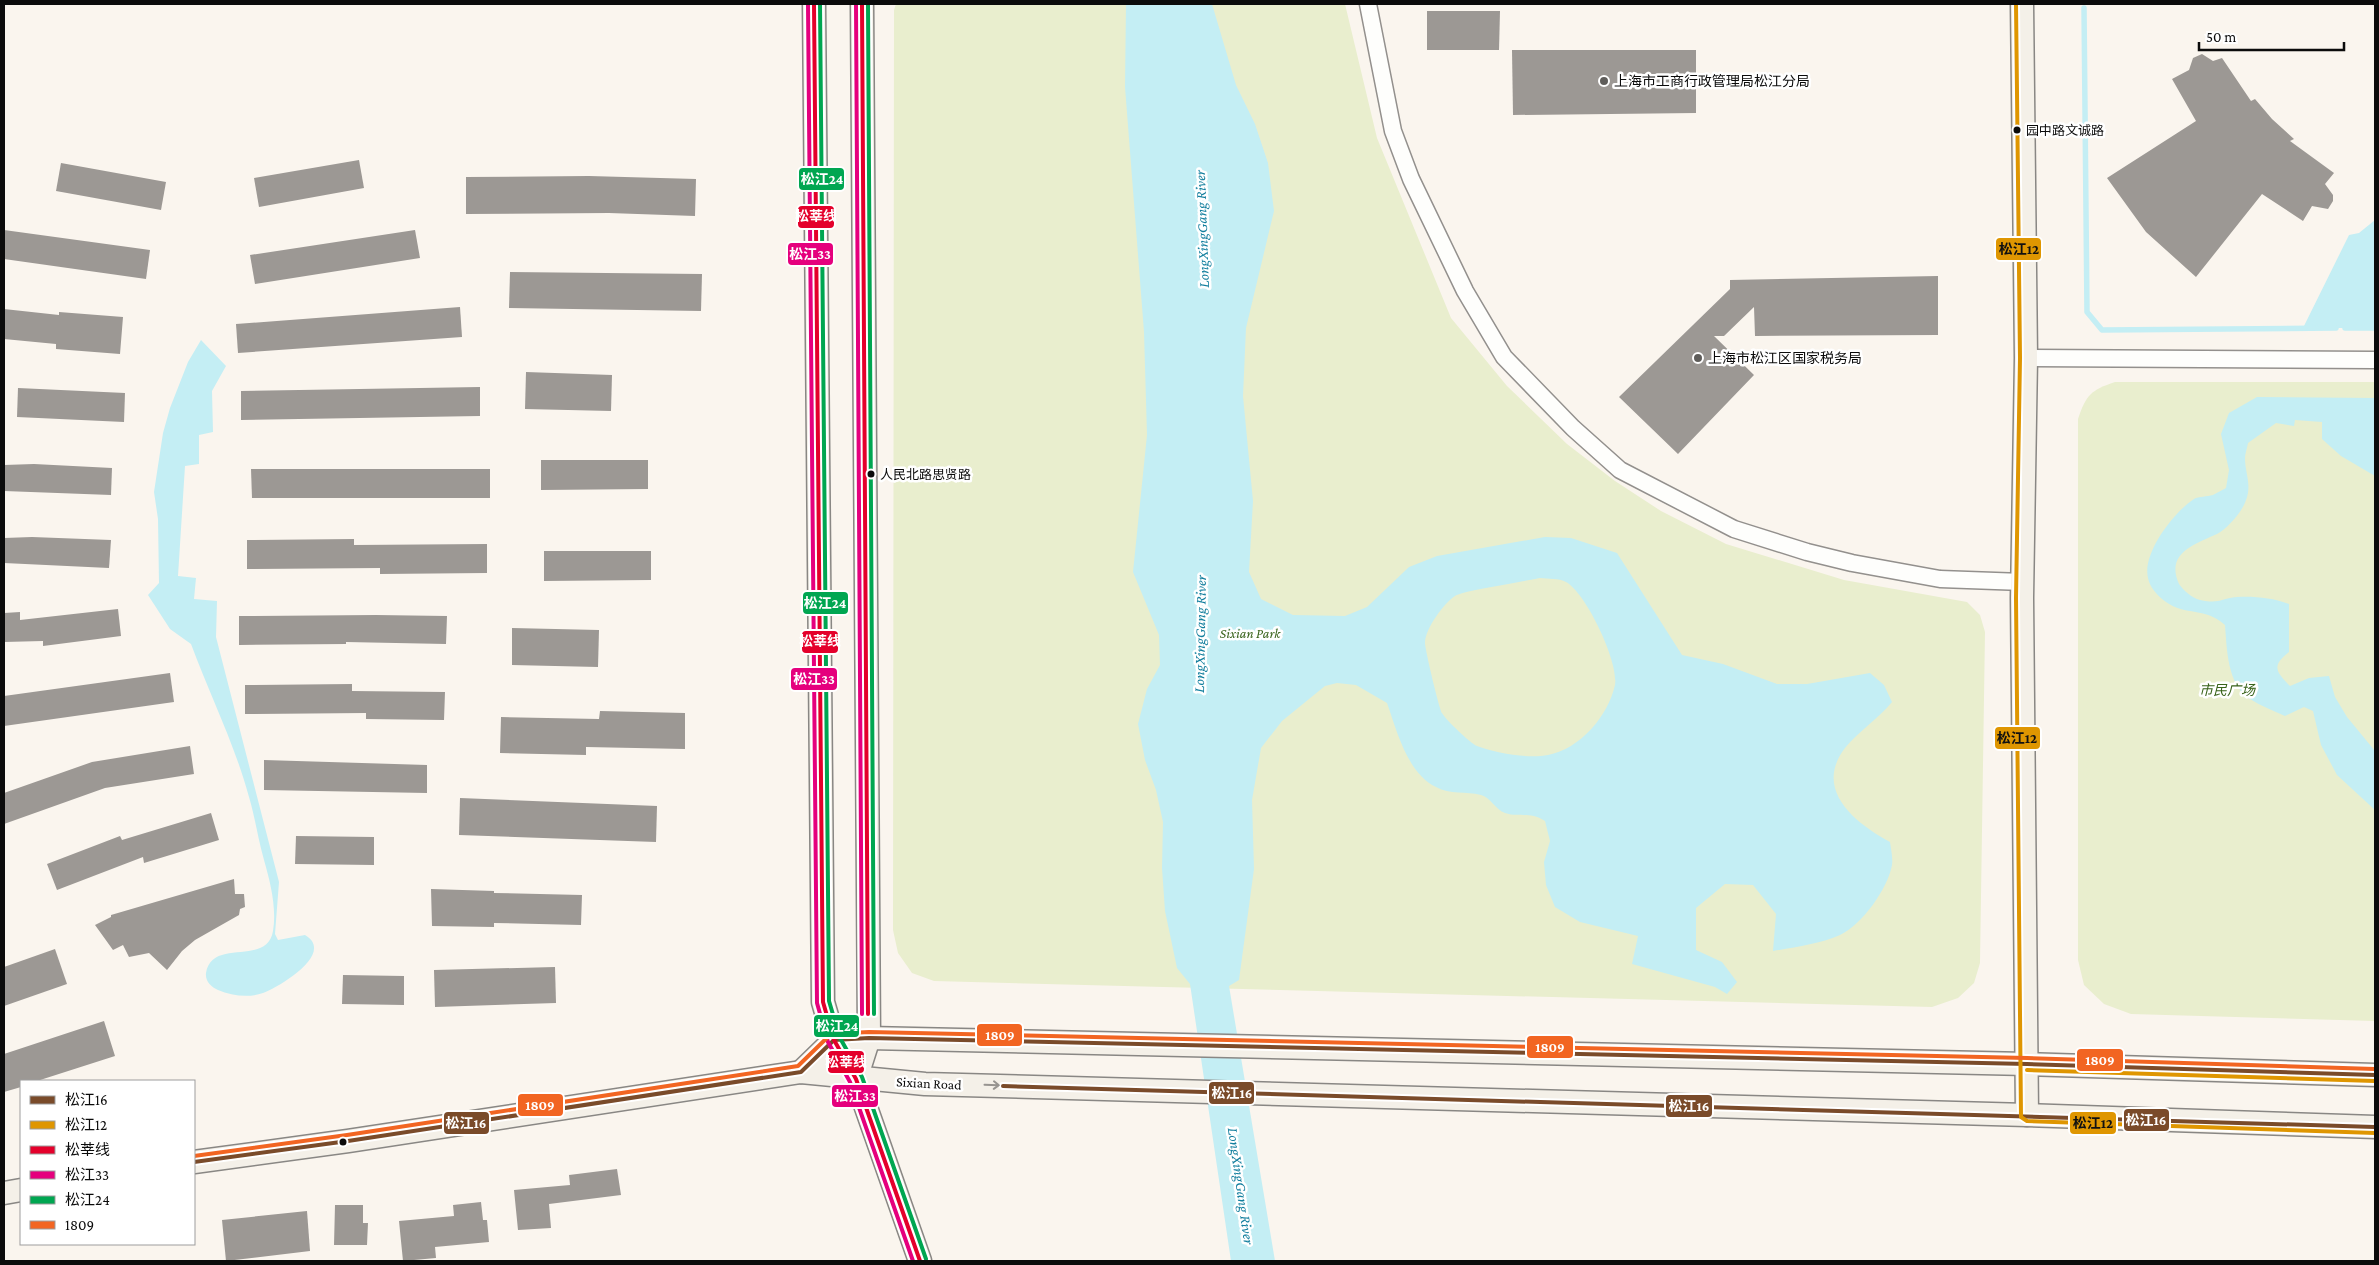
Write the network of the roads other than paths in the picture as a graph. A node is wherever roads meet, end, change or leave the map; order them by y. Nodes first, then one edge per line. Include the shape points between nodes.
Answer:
1 (814, 4) edge
2 (862, 4) edge
3 (1368, 4) edge
4 (2022, 4) edge
5 (2026, 358) junction
6 (2375, 360) edge
7 (2023, 582) junction
8 (869, 1038) junction
9 (834, 1040) junction
10 (2026, 1064) junction
11 (801, 1072) junction
12 (2375, 1075) edge
13 (856, 1078) junction
14 (2027, 1115) junction
15 (2375, 1127) edge
16 (195, 1162) edge
17 (20, 1190) edge
18 (4, 1192) edge
19 (920, 1261) edge

1 - 9 main road via 823,1002
2 - 8 main road
3 - 7 street via 1393,130 1411,179 1465,290 1504,357 1573,428 1620,470 1734,529 1807,552 1852,564 1940,579
4 - 5 main road
5 - 6 street
5 - 7 main road
7 - 10 main road
8 - 9 main road
8 - 10 main road
8 - 13 main road
9 - 11 main road
9 - 13 main road
10 - 12 main road
10 - 14 main road
11 - 13 main road, Sixian Road
11 - 16 main road
13 -> 14 main road, Sixian Road via 934,1084
13 - 19 main road
14 - 15 main road, Sixian Road
17 - 18 main road

